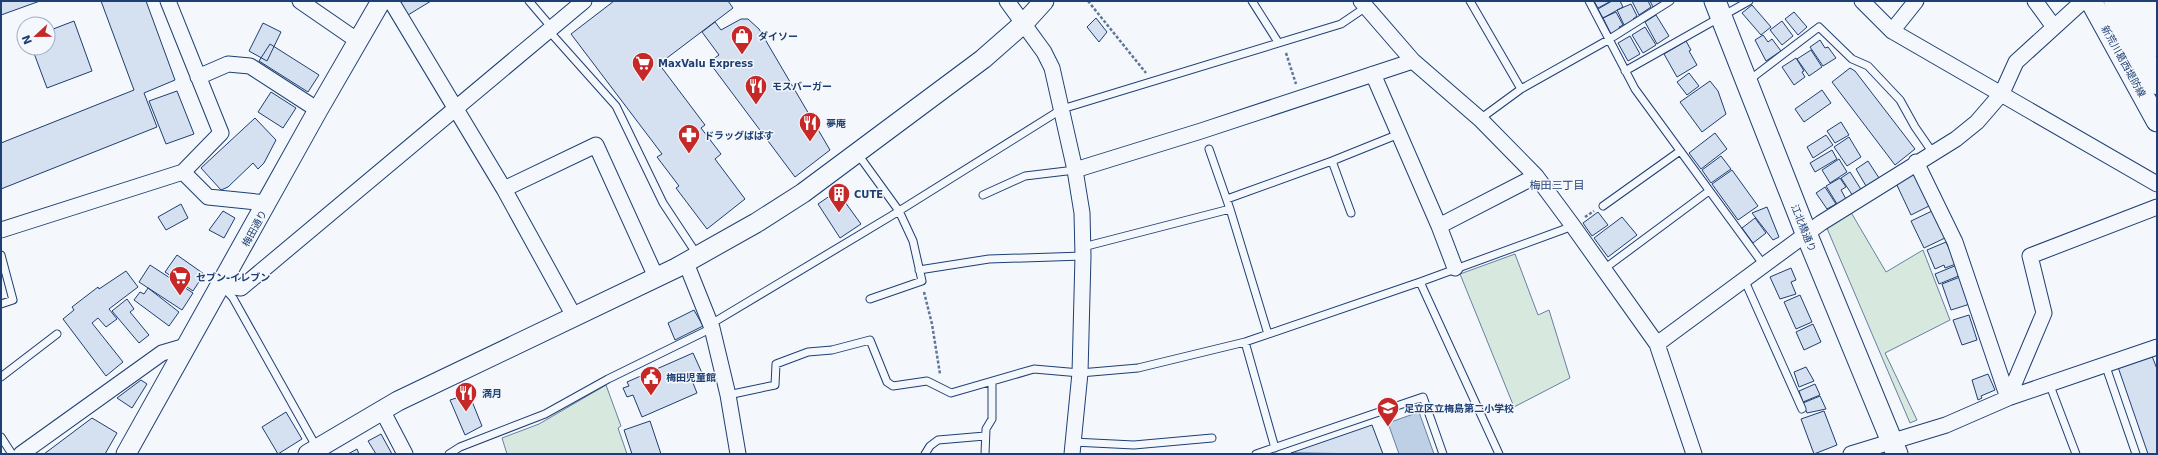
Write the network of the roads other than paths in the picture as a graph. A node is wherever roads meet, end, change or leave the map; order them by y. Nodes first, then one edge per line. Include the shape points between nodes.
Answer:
1 (169, 1) edge
2 (300, 1) edge
3 (381, 1) edge
4 (391, 1) edge
5 (529, 1) edge
6 (584, 1) edge
7 (1007, 1) edge
8 (1044, 1) edge
9 (1252, 1) edge
10 (1470, 1) edge
11 (1589, 1) edge
12 (1670, 1) edge
13 (1749, 1) edge
14 (1862, 1) edge
15 (1916, 1) edge
16 (2035, 1) edge
17 (2083, 1) edge
18 (2091, 1) edge
19 (2115, 1) edge
20 (2133, 1) edge
21 (2149, 1) edge
22 (1363, 4) edge
23 (1718, 9) edge
24 (2157, 16) edge
25 (1024, 23) junction
26 (2054, 26) junction
27 (551, 29) junction
28 (1892, 31) junction
29 (1608, 40) junction
30 (358, 41) junction
31 (1280, 42) junction
32 (2157, 46) edge
33 (1413, 60) junction
34 (1625, 71) junction
35 (1373, 74) junction
36 (198, 77) junction
37 (1747, 82) junction
38 (2157, 83) edge
39 (1521, 88) junction
40 (2002, 93) junction
41 (456, 107) junction
42 (1062, 109) junction
43 (318, 110) junction
44 (1480, 119) junction
45 (2157, 121) edge
46 (1399, 134) junction
47 (1209, 149) dead end
48 (1680, 151) junction
49 (857, 152) junction
50 (1932, 153) junction
51 (1332, 161) junction
52 (1916, 162) junction
53 (1075, 170) junction
54 (183, 172) junction
55 (1536, 176) junction
56 (2157, 184) edge
57 (504, 190) junction
58 (1709, 191) junction
59 (983, 195) dead end
60 (1227, 199) junction
61 (267, 203) junction
62 (1603, 206) road end
63 (2157, 207) edge
64 (1230, 209) junction
65 (899, 211) junction
66 (1351, 213) dead end
67 (1439, 226) junction
68 (1573, 226) junction
69 (1, 230) edge
70 (1806, 233) junction
71 (1083, 252) junction
72 (1, 255) edge
73 (692, 259) junction
74 (1763, 264) junction
75 (1455, 268) junction
76 (1604, 269) junction
77 (919, 270) junction
78 (656, 277) junction
79 (1744, 279) junction
80 (1420, 282) junction
81 (221, 285) junction
82 (870, 299) dead end
83 (1, 304) edge
84 (575, 318) junction
85 (712, 326) junction
86 (57, 334) dead end
87 (1268, 334) junction
88 (1245, 342) junction
89 (1656, 344) junction
90 (186, 346) junction
91 (2157, 347) edge
92 (2104, 363) junction
93 (1080, 373) junction
94 (1, 377) edge
95 (992, 383) junction
96 (2048, 383) junction
97 (728, 395) junction
98 (2008, 398) junction
99 (1802, 409) dead end
100 (382, 410) junction
101 (985, 436) junction
102 (1, 437) edge
103 (1212, 438) dead end
104 (1072, 448) edge
105 (1275, 448) junction
106 (1894, 448) edge
107 (313, 451) edge
108 (12, 454) edge
109 (21, 454) edge
110 (126, 454) edge
111 (405, 454) edge
112 (449, 454) edge
113 (738, 454) edge
114 (925, 454) edge
115 (985, 454) edge
116 (1256, 454) edge
117 (1443, 454) edge
118 (1499, 454) edge
119 (1694, 454) edge
120 (1851, 454) edge
121 (2076, 454) edge
122 (2136, 454) edge

1 - 36 street
2 - 30 street
3 - 30 street, 梅田通り
4 - 41 street
5 - 27 lane
6 - 27 street
7 - 25 street
8 - 25 street
9 - 31 lane
10 - 39 lane
11 - 29 lane
12 - 29 lane
13 - 23 lane
14 - 28 street
15 - 28 street
16 - 26 street
17 - 26 street
18 - 45 main road, 新荒川葛西堤防線
19 - 38 highway
20 - 32 main road
21 - 24 highway
22 - 31 lane via 1341,24
22 - 33 street
23 - 34 lane
23 - 37 main road, 江北橋通り
25 - 42 street via 1052,68
25 - 49 street via 983,58
26 - 40 street via 2016,62
27 - 41 street
27 - 73 lane via 616,106
28 - 40 street
29 - 34 lane
29 - 39 lane
30 - 43 street, 梅田通り
31 - 42 lane
33 - 35 street
33 - 44 street
34 - 48 lane
35 - 46 street
35 - 53 street
36 - 43 street via 228,64 250,66
36 - 54 street via 221,133
37 - 50 lane via 1818,27 1852,59 1868,66 1900,100
37 - 70 main road, 江北橋通り
39 - 44 lane
40 - 50 street via 1977,122 1956,139
40 - 56 street
41 - 57 street
41 - 81 street via 241,288
42 - 53 street
42 - 65 lane
43 - 61 street, 梅田通り
44 - 55 street
46 - 51 lane
46 - 67 street
47 - 60 lane
48 - 58 lane
48 - 62 lane
49 - 65 lane
49 - 73 street via 803,193
50 - 52 street
51 - 60 lane
51 - 66 lane
52 - 70 street
52 - 98 street via 1955,242
53 - 59 lane via 1025,176
53 - 71 street via 1082,213
54 - 61 street via 208,197
54 - 69 street
55 - 67 street
55 - 68 street
57 - 78 street via 596,145
57 - 84 street
58 - 74 lane
58 - 76 lane
60 - 64 lane
61 - 81 street, 梅田通り
63 - 98 street via 2030,256 2044,312
64 - 71 lane
64 - 87 lane
65 - 77 lane via 913,241
65 - 85 lane
67 - 75 street
68 - 75 lane
68 - 76 street
70 - 74 street
70 - 106 main road, 江北橋通り
71 - 77 lane via 989,259
71 - 93 street
72 - 83 lane via 13,300
73 - 78 street
73 - 85 street
74 - 79 street
75 - 80 lane
76 - 89 street
77 - 82 lane via 922,281
78 - 84 street
79 - 89 street
79 - 99 lane
80 - 87 lane
80 - 118 lane
81 - 90 street, 梅田通り
81 - 107 lane via 233,298
84 - 100 street
85 - 97 street
85 - 112 lane via 545,414 460,447
86 - 94 lane
87 - 88 lane
88 - 93 lane via 1138,368
88 - 105 lane
89 - 119 street
90 - 109 street via 162,353
90 - 110 street, 梅田通り
91 - 92 street
92 - 96 street
92 - 122 lane
93 - 95 lane via 1034,369
93 - 104 street
95 - 97 lane via 951,393 927,381 893,386 887,382 870,340 832,350 808,352 776,364 775,385
95 - 101 lane via 992,419
96 - 98 street
96 - 121 lane
97 - 113 street
98 - 106 street
100 - 107 street
100 - 111 street
101 - 114 lane via 938,440
101 - 115 lane
102 - 108 lane
103 - 104 lane
105 - 116 lane
105 - 117 lane via 1423,397
106 - 120 street

